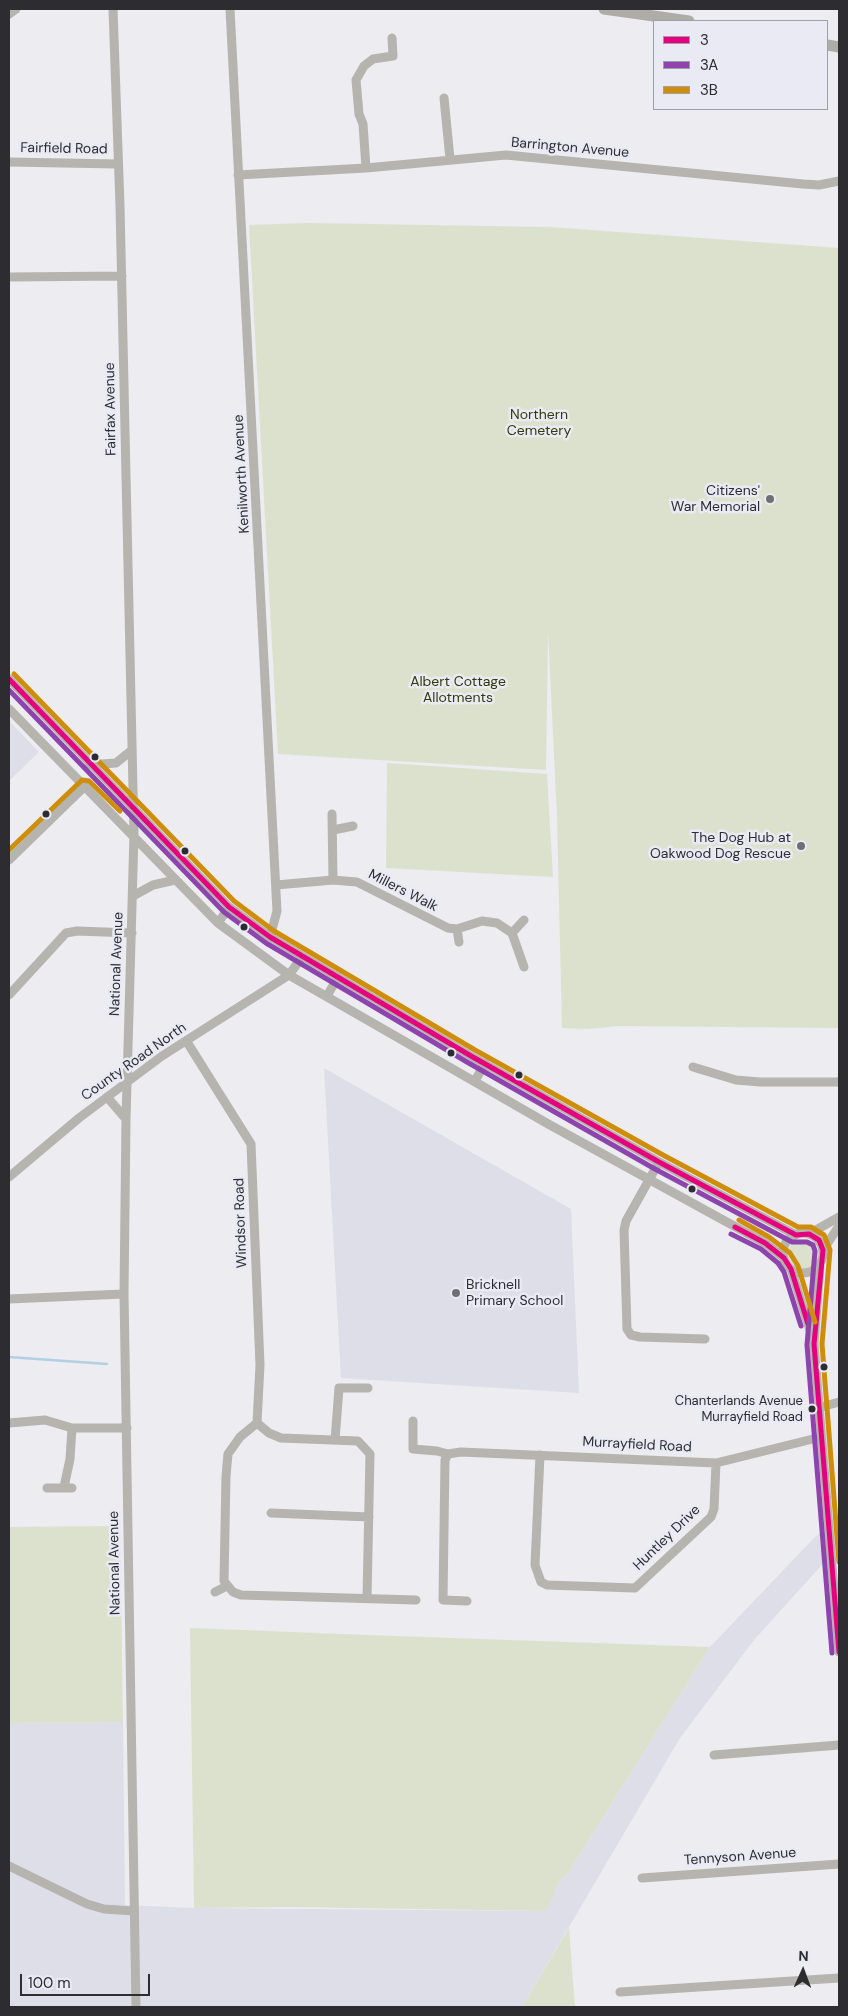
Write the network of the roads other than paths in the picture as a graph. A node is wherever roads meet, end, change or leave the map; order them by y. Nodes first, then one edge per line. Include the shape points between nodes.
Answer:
1 (16, 9) edge
2 (113, 9) edge
3 (230, 9) edge
4 (604, 9) edge
5 (9, 14) edge
6 (682, 20) edge
7 (392, 38) dead end
8 (444, 98) dead end
9 (450, 159) junction
10 (9, 162) edge
11 (118, 164) junction
12 (366, 168) junction
13 (238, 175) junction
14 (839, 181) edge
15 (122, 276) junction
16 (9, 277) edge
17 (9, 679) edge
18 (9, 709) edge
19 (132, 750) junction
20 (89, 765) junction
21 (84, 787) junction
22 (133, 809) junction
23 (332, 814) dead end
24 (353, 826) dead end
25 (333, 830) junction
26 (134, 834) junction
27 (9, 860) edge
28 (175, 880) junction
29 (333, 880) junction
30 (276, 884) junction
31 (134, 896) junction
32 (230, 908) junction
33 (524, 920) dead end
34 (218, 923) junction
35 (458, 929) junction
36 (132, 933) junction
37 (512, 933) junction
38 (270, 937) junction
39 (459, 942) dead end
40 (302, 957) junction
41 (524, 968) dead end
42 (289, 975) junction
43 (338, 977) junction
44 (9, 995) edge
45 (327, 996) junction
46 (187, 1042) junction
47 (485, 1064) junction
48 (693, 1067) dead end
49 (475, 1081) junction
50 (839, 1082) edge
51 (127, 1083) junction
52 (107, 1097) junction
53 (126, 1119) junction
54 (659, 1162) junction
55 (9, 1177) edge
56 (649, 1180) junction
57 (839, 1217) edge
58 (839, 1226) edge
59 (796, 1234) junction
60 (809, 1234) junction
61 (823, 1250) junction
62 (784, 1258) junction
63 (820, 1265) junction
64 (791, 1269) junction
65 (124, 1294) junction
66 (9, 1299) edge
67 (705, 1339) dead end
68 (814, 1344) junction
69 (368, 1388) dead end
70 (839, 1402) edge
71 (818, 1408) junction
72 (413, 1421) dead end
73 (257, 1422) junction
74 (9, 1423) edge
75 (72, 1428) junction
76 (127, 1428) junction
77 (821, 1437) junction
78 (335, 1440) junction
79 (448, 1454) junction
80 (540, 1455) junction
81 (716, 1463) junction
82 (48, 1488) dead end
83 (271, 1513) dead end
84 (369, 1517) junction
85 (227, 1586) junction
86 (215, 1592) dead end
87 (367, 1598) junction
88 (416, 1600) dead end
89 (466, 1601) dead end
90 (839, 1652) edge
91 (839, 1745) edge
92 (714, 1755) dead end
93 (839, 1864) edge
94 (9, 1866) edge
95 (642, 1878) dead end
96 (134, 1911) junction
97 (839, 1978) edge
98 (620, 1992) dead end
99 (136, 2007) edge

1 - 5 street
2 - 11 street, Fairfax Avenue
3 - 13 street, Kenilworth Avenue
4 - 6 main road
7 - 12 street via 393,56 374,59 364,66 356,80
8 - 9 street
9 - 12 street, Barrington Avenue
9 - 14 street, Barrington Avenue via 525,156 803,184
10 - 11 street, Fairfield Road
11 - 15 street, Fairfax Avenue
12 - 13 street, Barrington Avenue
13 - 30 street, Kenilworth Avenue
15 - 16 street
15 - 19 street, Fairfax Avenue
17 - 20 street
18 - 21 street
19 - 20 street via 116,763
19 - 22 street, Fairfax Avenue
20 - 22 street
21 - 26 street
21 - 27 street
22 - 26 street, National Avenue
22 - 32 street
23 - 25 street
24 - 25 street
25 - 29 street
26 - 28 street
26 - 31 street, National Avenue
28 - 31 street via 153,885
28 - 34 street
29 - 30 street, Millers Walk
29 - 35 street, Millers Walk via 357,882 426,919
30 - 38 street, Kenilworth Avenue via 277,911
31 - 36 street, National Avenue
32 - 34 street
32 - 38 street
33 - 37 street
34 - 42 street
35 - 37 street via 482,922 497,923
35 - 39 street
36 - 44 street via 77,930 66,933
36 - 51 street, National Avenue
37 - 41 street
38 - 40 street
40 - 42 street, County Road North
40 - 43 street
42 - 45 street
42 - 46 street, County Road North
43 - 45 street
43 - 47 street
45 - 49 street
46 - 51 street, County Road North via 162,1056
46 - 73 street, Windsor Road via 251,1144 260,1365
47 - 49 street
47 - 54 street
48 - 50 street via 744,1081
49 - 56 street
51 - 52 street, County Road North
51 - 53 street, National Avenue
52 - 53 street
52 - 55 street, County Road North
53 - 65 street, National Avenue
54 - 56 street
54 - 59 street
56 - 62 street via 765,1243
56 - 67 street via 624,1230 627,1329 631,1335 640,1337
57 - 60 street
58 - 61 street
59 - 60 street
59 - 62 street via 788,1240
60 - 61 street via 819,1240
61 - 63 street
62 - 64 street
63 - 64 street via 813,1271 800,1273
63 - 68 street
64 - 68 street
65 - 66 street
65 - 76 street, National Avenue
68 - 71 street
69 - 78 street via 339,1388
70 - 71 street
71 - 77 street
72 - 79 street, Murrayfield Road via 413,1449
73 - 78 street via 281,1438
73 - 85 street via 240,1437 228,1454 224,1581
74 - 75 street via 45,1420
75 - 76 street
75 - 82 street via 68,1487
76 - 96 street, National Avenue
77 - 81 street, Murrayfield Road
77 - 90 street
78 - 84 street via 358,1441 370,1454
79 - 80 street, Murrayfield Road
79 - 89 street via 445,1460 443,1600
80 - 81 street, Murrayfield Road
80 - 81 street, Huntley Drive via 535,1565 541,1582 547,1584 635,1588 711,1517
83 - 84 street
84 - 87 street
85 - 86 street
85 - 87 street via 241,1596
87 - 88 street
91 - 92 street
93 - 95 street, Tennyson Avenue
94 - 96 street via 87,1904
96 - 99 street, National Avenue
97 - 98 street

